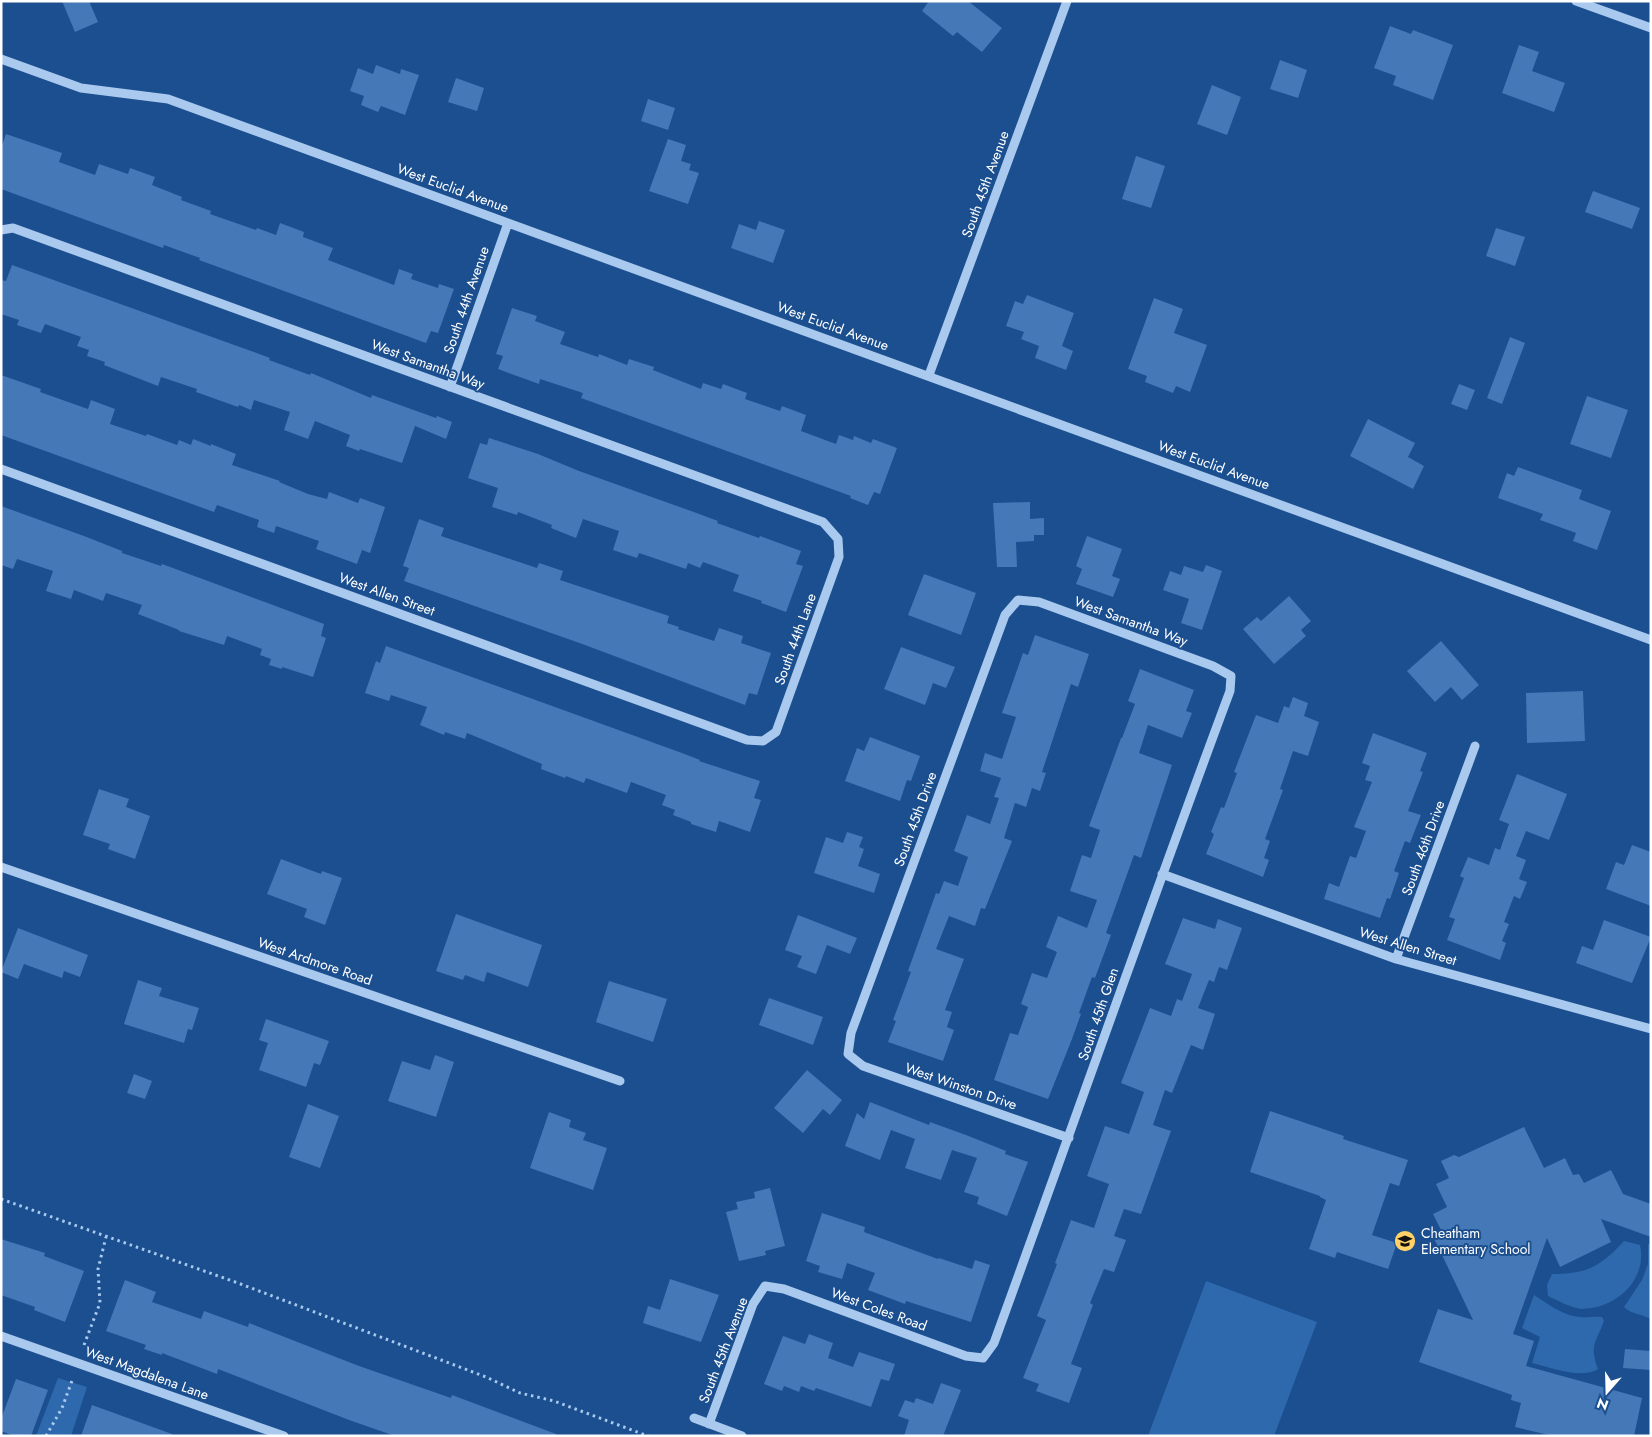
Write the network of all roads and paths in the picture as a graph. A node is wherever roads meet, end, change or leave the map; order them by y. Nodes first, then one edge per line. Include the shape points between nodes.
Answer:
1 (1066, 1) edge
2 (1576, 1) edge
3 (1651, 28) edge
4 (1, 59) edge
5 (508, 223) junction
6 (1, 230) edge
7 (929, 375) junction
8 (450, 387) junction
9 (1, 469) edge
10 (838, 539) joint
11 (1018, 600) joint
12 (1651, 640) edge
13 (1231, 676) joint
14 (764, 741) joint
15 (1474, 746) dead end
16 (1, 867) edge
17 (1162, 874) junction
18 (1396, 959) junction
19 (1651, 1029) edge
20 (848, 1054) joint
21 (620, 1081) dead end
22 (1069, 1138) junction
23 (1, 1199) edge
24 (106, 1237) junction
25 (765, 1286) joint
26 (1, 1336) edge
27 (84, 1345) dead end
28 (983, 1358) joint
29 (73, 1378) dead end
30 (694, 1418) dead end
31 (709, 1424) junction
32 (46, 1436) edge
33 (284, 1436) edge
34 (648, 1436) edge
35 (742, 1436) edge

1 - 7 street, South 45th Avenue
2 - 3 street
4 - 5 street, West Euclid Avenue via 81,88 168,99
5 - 7 street, West Euclid Avenue
5 - 8 street, South 44th Avenue
6 - 8 street, West Samantha Way via 13,228
7 - 12 street, West Euclid Avenue
8 - 10 street, West Samantha Way via 823,522
9 - 14 street, West Allen Street via 747,740
10 - 14 street, South 44th Lane via 839,557 776,732
11 - 13 street, West Samantha Way via 1039,602 1214,666
11 - 20 street, South 45th Drive via 1004,614 851,1033
13 - 17 street, South 45th Glen via 1230,691
15 - 18 street, South 46th Drive
16 - 21 street, West Ardmore Road
17 - 18 street, West Allen Street
17 - 22 street, South 45th Glen
18 - 19 street, West Allen Street
20 - 22 street, West Winston Drive via 863,1066
22 - 28 street, South 45th Glen via 994,1343
23 - 24 path
24 - 27 path via 98,1268 100,1302
24 - 34 path via 468,1370 520,1393 554,1401
25 - 28 street, West Coles Road via 784,1288 966,1356
25 - 31 street, South 45th Avenue via 753,1304
26 - 33 street, West Magdalena Lane
29 - 32 path via 62,1408
30 - 31 street
31 - 35 street

